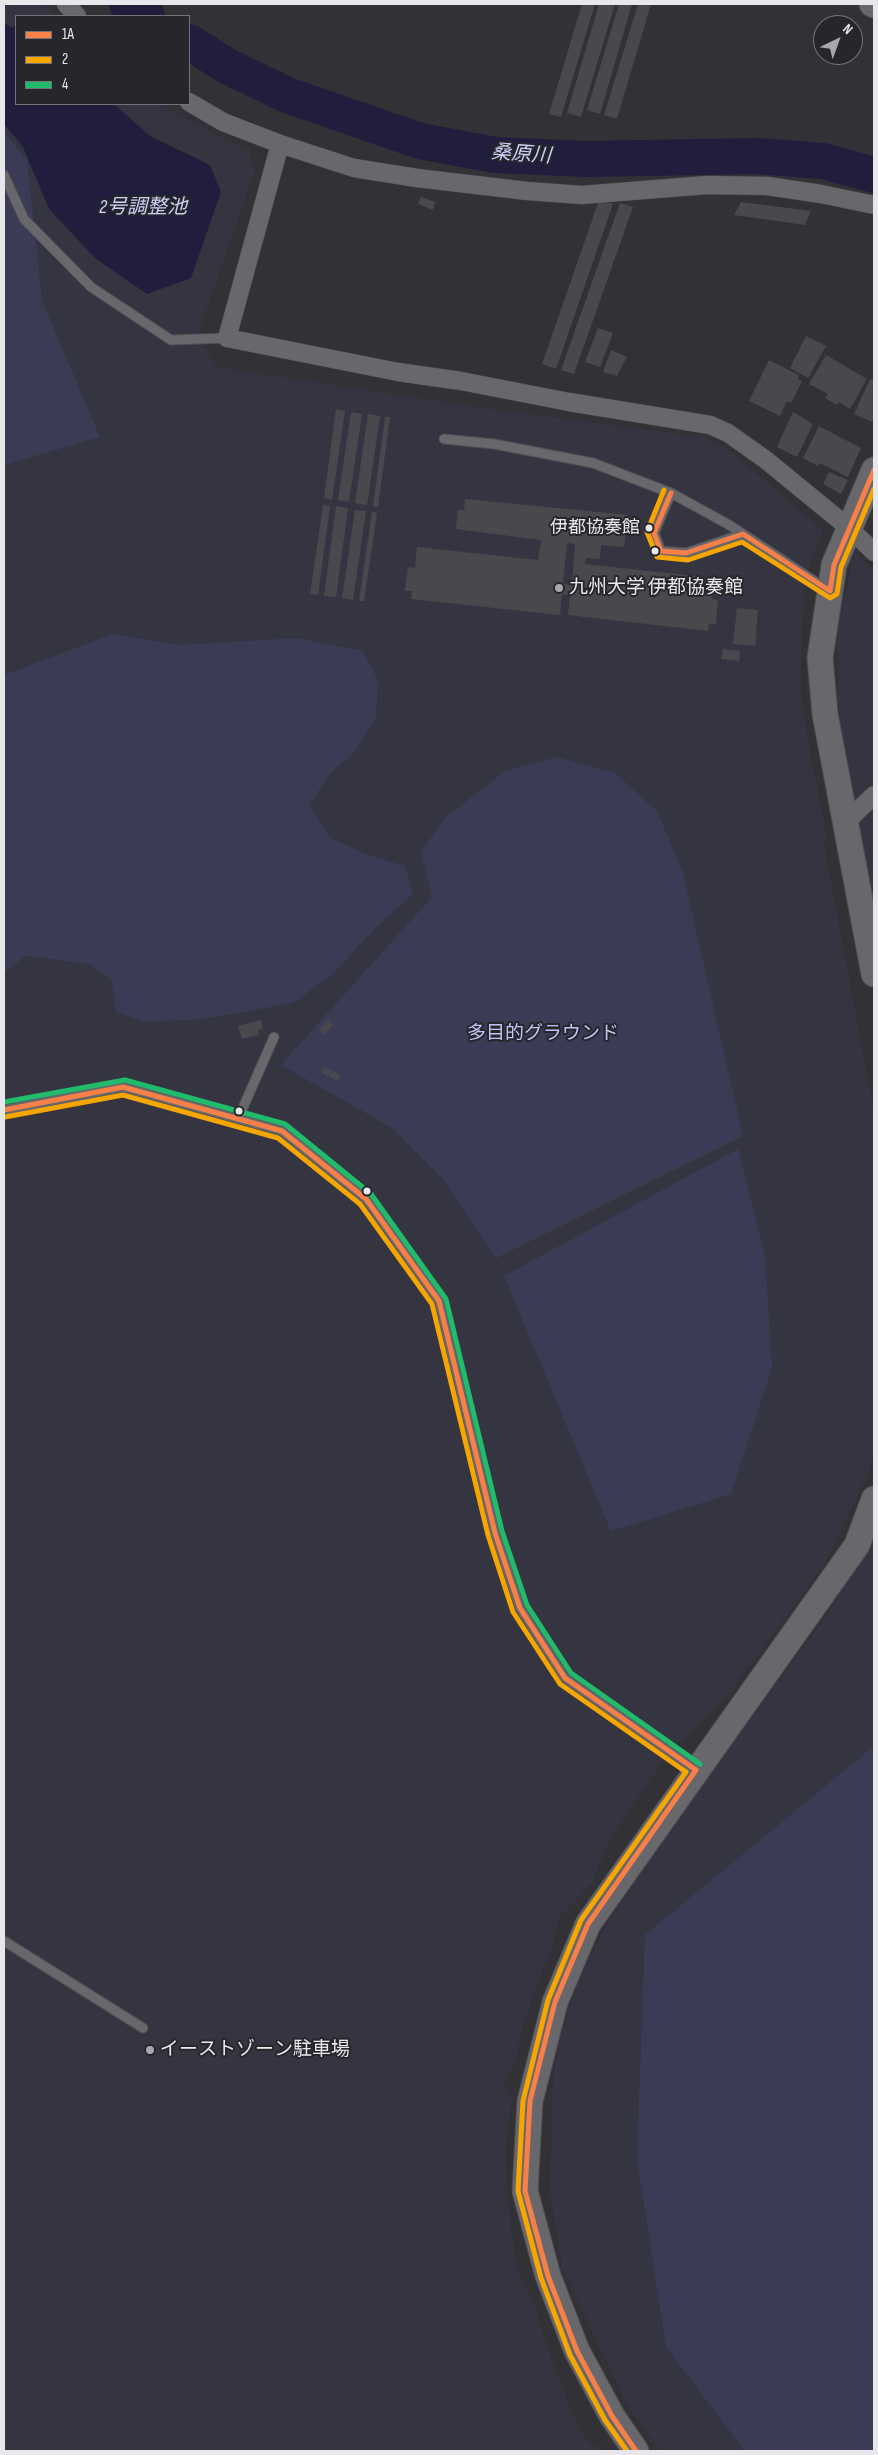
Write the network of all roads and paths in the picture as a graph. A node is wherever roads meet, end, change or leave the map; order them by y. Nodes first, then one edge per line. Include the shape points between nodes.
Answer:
1 (66, 4) edge
2 (76, 15) edge
3 (190, 103) edge
4 (280, 144) junction
5 (4, 175) edge
6 (874, 205) edge
7 (227, 338) junction
8 (444, 439) dead end
9 (874, 470) edge
10 (671, 493) junction
11 (850, 528) junction
12 (744, 534) junction
13 (874, 552) edge
14 (830, 592) junction
15 (874, 794) edge
16 (845, 823) junction
17 (874, 974) edge
18 (274, 1037) dead end
19 (4, 1110) edge
20 (238, 1119) junction
21 (874, 1499) edge
22 (696, 1770) junction
23 (4, 1940) edge
24 (144, 2028) dead end
25 (636, 2451) edge

1 - 2 street
3 - 4 street via 223,122
4 - 6 street via 354,168 484,187 582,195 707,185 766,186
4 - 7 street
5 - 7 lane via 24,219 91,287 171,340
7 - 11 street via 398,372 710,426 728,433 766,460
8 - 10 lane via 494,444 593,463
9 - 11 street
10 - 12 lane
10 - 12 lane via 654,533 661,551 686,553
11 - 13 street
11 - 14 street via 834,565
12 - 14 lane
14 - 16 street via 820,658 824,714
15 - 16 street
16 - 17 street
18 - 20 lane
19 - 20 lane via 123,1087
20 - 22 lane via 282,1131 366,1200 439,1301 495,1533 520,1608 566,1678
21 - 22 street via 857,1545
22 - 25 street via 588,1924 555,2002 530,2101 525,2191 548,2276 577,2351 612,2416
23 - 24 lane

